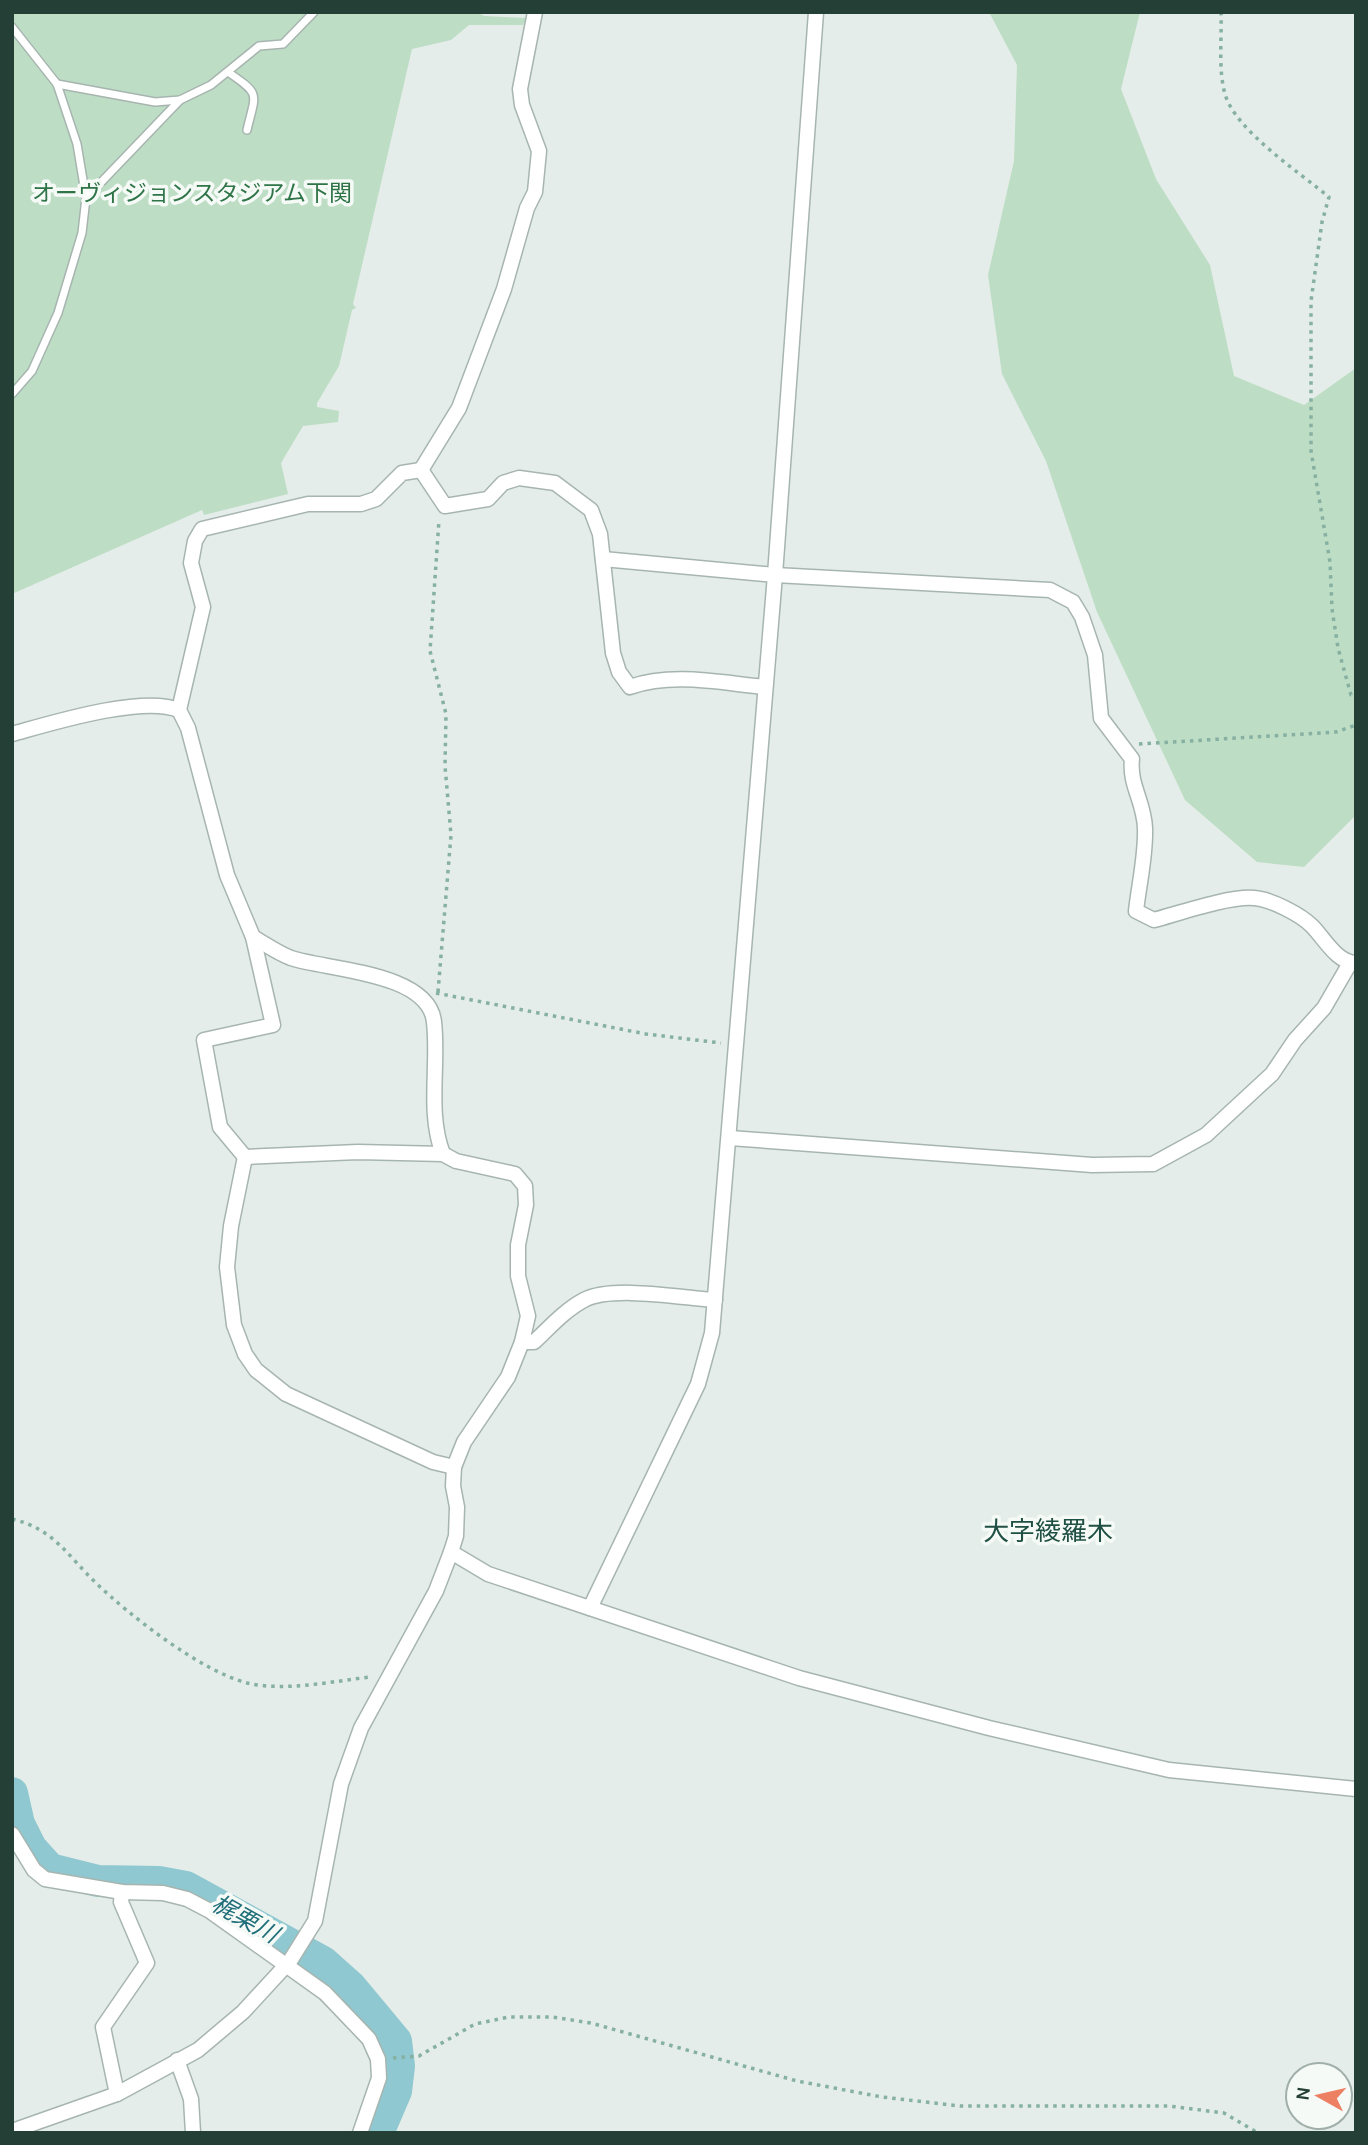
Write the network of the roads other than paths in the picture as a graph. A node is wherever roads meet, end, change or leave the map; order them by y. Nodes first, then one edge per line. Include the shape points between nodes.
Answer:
1 (314, 12) edge
2 (534, 12) edge
3 (815, 12) edge
4 (12, 27) edge
5 (228, 72) junction
6 (57, 84) junction
7 (180, 100) junction
8 (247, 130) dead end
9 (86, 198) junction
10 (12, 394) edge
11 (421, 470) junction
12 (603, 559) junction
13 (775, 575) junction
14 (765, 687) junction
15 (179, 710) junction
16 (12, 734) edge
17 (253, 937) junction
18 (1353, 963) edge
19 (730, 1139) junction
20 (443, 1154) junction
21 (244, 1157) junction
22 (715, 1300) junction
23 (522, 1342) junction
24 (454, 1467) junction
25 (451, 1552) junction
26 (590, 1608) junction
27 (1356, 1789) edge
28 (12, 1834) edge
29 (122, 1892) junction
30 (288, 1964) junction
31 (177, 2060) junction
32 (117, 2094) junction
33 (12, 2131) edge
34 (193, 2133) edge
35 (360, 2133) edge

1 - 5 lane via 283,44 259,46
2 - 11 street via 520,89 539,150 535,192 459,408
3 - 13 street
4 - 6 lane
5 - 7 lane
5 - 8 lane via 255,96
6 - 7 lane via 155,102
6 - 9 lane via 77,144
7 - 9 lane
9 - 10 lane via 82,233 58,313 32,371
11 - 12 street via 445,506 488,499 503,483 519,478 555,483 591,510
11 - 15 street via 402,473 376,499 361,504 308,504 202,529 191,563 203,607
12 - 13 street
12 - 14 street via 612,653 630,687 673,679
13 - 14 street
13 - 18 street via 1050,590 1073,602 1096,655 1101,718 1132,759 1130,777 1142,800 1146,830 1136,911 1154,920 1254,898 1310,924 1332,950
14 - 19 street
15 - 16 street via 164,704 148,705
15 - 17 street via 188,728 227,875
17 - 20 street via 291,958 382,979 431,996 436,1135
17 - 21 street via 273,1025 204,1040 220,1127
18 - 19 street via 1272,1073 1206,1135 1153,1164 1092,1165
19 - 22 street
20 - 21 street
20 - 23 street via 515,1174 525,1186 518,1276 528,1316
21 - 24 street via 227,1267 234,1325 250,1362 286,1394 433,1462
22 - 23 street via 611,1293 587,1298 534,1342
22 - 26 street via 712,1333 698,1384
23 - 24 street via 508,1377 464,1443
24 - 25 street via 456,1536
25 - 26 street via 488,1574
25 - 30 street via 436,1591 361,1728 341,1784 315,1921
26 - 27 street via 799,1678 989,1728 1170,1770
28 - 29 street via 34,1870 46,1879
29 - 30 street via 187,1899
29 - 32 street via 121,1902 147,1962 103,2026
30 - 31 street via 220,2034
30 - 35 street via 325,1993 369,2039 378,2059 379,2078
31 - 32 street
31 - 34 street via 191,2099
32 - 33 street

